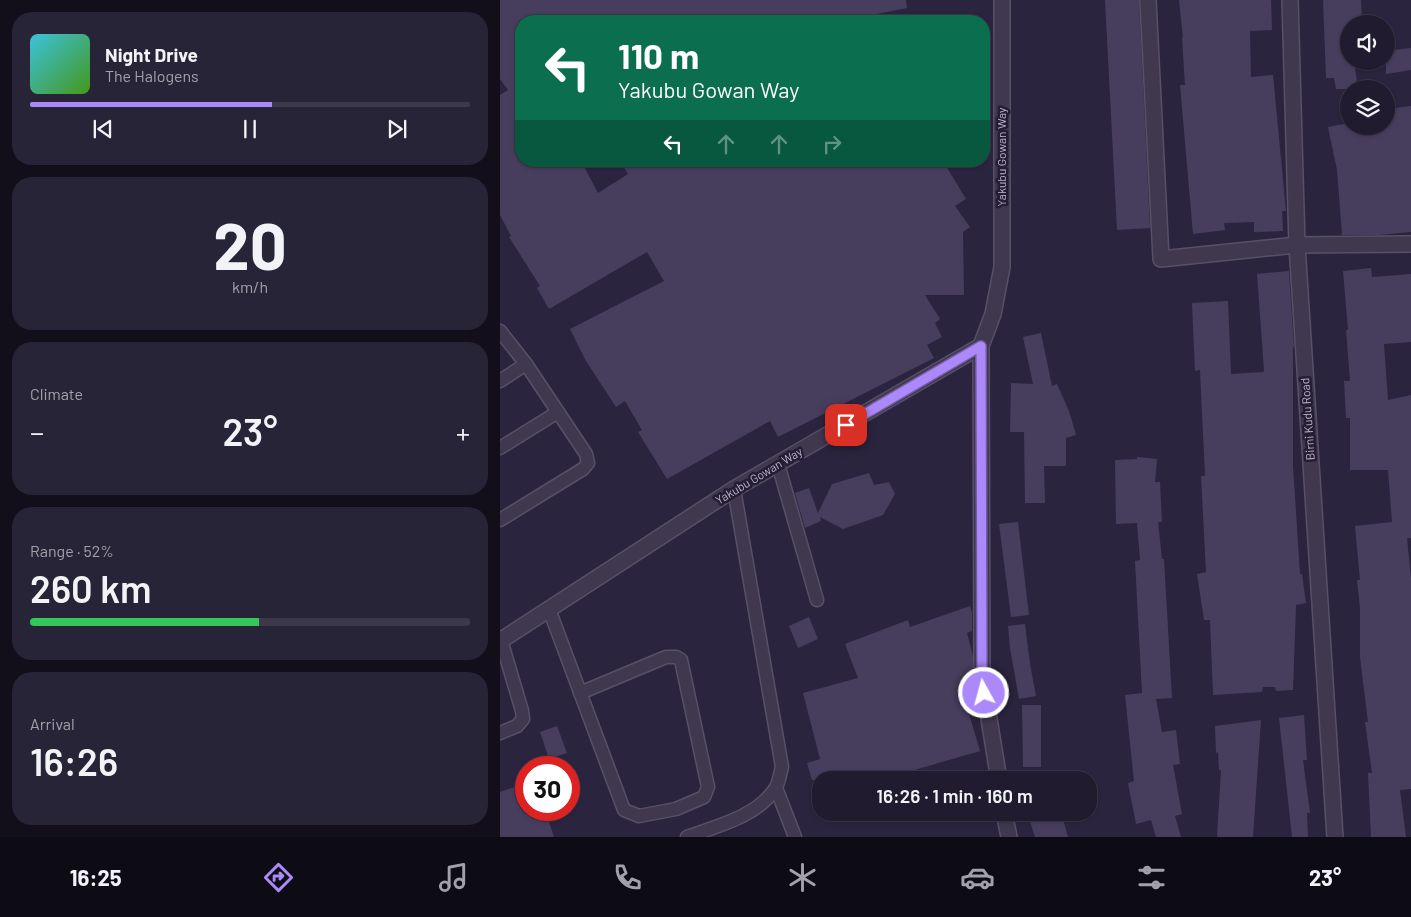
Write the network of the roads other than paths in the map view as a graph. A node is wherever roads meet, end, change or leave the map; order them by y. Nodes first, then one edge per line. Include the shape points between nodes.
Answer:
1 (1002, 0) edge
2 (1148, 0) edge
3 (1290, 0) edge
4 (1411, 244) edge
5 (1297, 245) junction
6 (500, 331) edge
7 (981, 346) junction
8 (526, 364) junction
9 (500, 381) edge
10 (558, 412) junction
11 (500, 448) edge
12 (778, 464) junction
13 (734, 489) junction
14 (500, 520) edge
15 (817, 600) dead end
16 (549, 609) junction
17 (501, 640) edge
18 (580, 692) junction
19 (500, 733) edge
20 (998, 771) edge
21 (776, 788) junction
22 (1005, 821) edge
23 (687, 837) edge
24 (795, 837) edge
25 (1008, 837) edge
26 (1335, 837) edge

1 - 7 street, Yakubu Gowan Way via 1002,267 993,314
2 - 5 street via 1161,260
3 - 5 street, Birni Kudu Road
4 - 5 street
5 - 26 street, Birni Kudu Road
6 - 8 lane
7 - 12 street, Yakubu Gowan Way
7 - 20 street via 982,676
8 - 9 lane
8 - 10 lane
10 - 11 lane
10 - 14 lane via 586,454 588,463
12 - 13 street, Yakubu Gowan Way
12 - 15 lane
13 - 16 street, Yakubu Gowan Way
13 - 21 lane via 782,767
16 - 17 street, Yakubu Gowan Way
16 - 18 lane
17 - 19 lane via 523,720
18 - 18 lane via 624,810 639,816 676,809 704,798 708,787 681,660 666,657
21 - 23 lane via 761,806
21 - 24 lane
22 - 25 street

